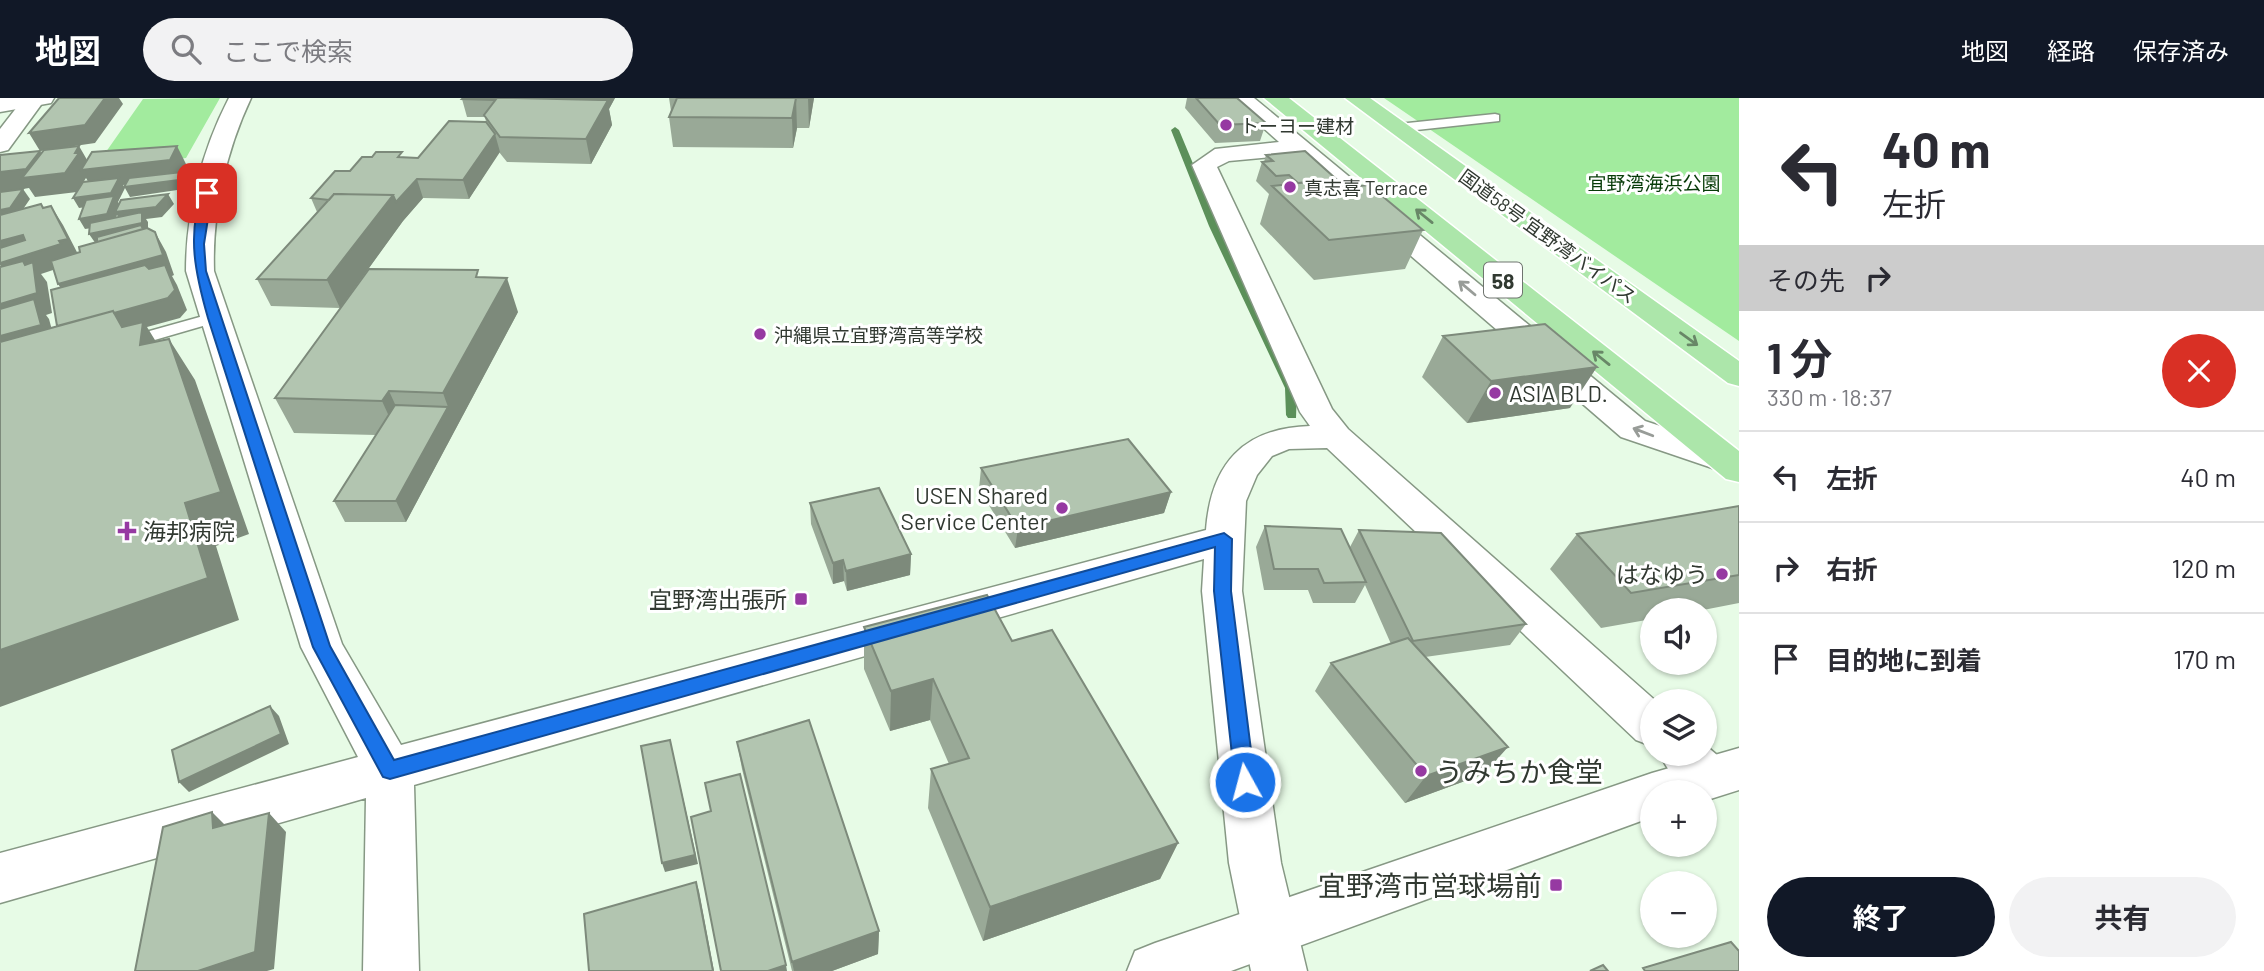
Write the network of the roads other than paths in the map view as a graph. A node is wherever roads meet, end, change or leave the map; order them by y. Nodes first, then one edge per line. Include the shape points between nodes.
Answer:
1 (38, 98) edge
2 (240, 98) edge
3 (1241, 98) edge
4 (1275, 98) edge
5 (1356, 98) edge
6 (0, 104) edge
7 (1496, 118) dead end
8 (1398, 128) junction
9 (0, 145) edge
10 (1299, 147) junction
11 (214, 318) junction
12 (107, 349) edge
13 (1739, 376) edge
14 (1336, 437) junction
15 (1735, 466) edge
16 (1224, 539) junction
17 (1640, 715) edge
18 (1710, 766) edge
19 (390, 770) junction
20 (1684, 780) edge
21 (1640, 800) edge
22 (0, 878) edge
23 (1274, 950) edge
24 (391, 971) edge
25 (1155, 971) edge

1 - 6 street
1 - 9 street
2 - 11 street via 202,208 200,271
3 - 10 street
15 -> 4 highway, 58
5 - 8 highway, 国道58号 宜野湾バイパス
7 - 8 lane
8 -> 13 highway, 国道58号 宜野湾バイパス
10 - 14 street via 1223,154 1204,165 1317,412
15 -> 10 street via 1633,429
11 - 12 lane
11 - 19 street via 322,647
14 - 16 street via 1286,438 1260,448 1241,471 1227,501
14 - 17 street
16 - 19 street
16 - 23 street via 1222,591 1255,863
18 - 20 street
19 - 22 street
19 - 24 street
21 - 23 street
23 - 25 street

